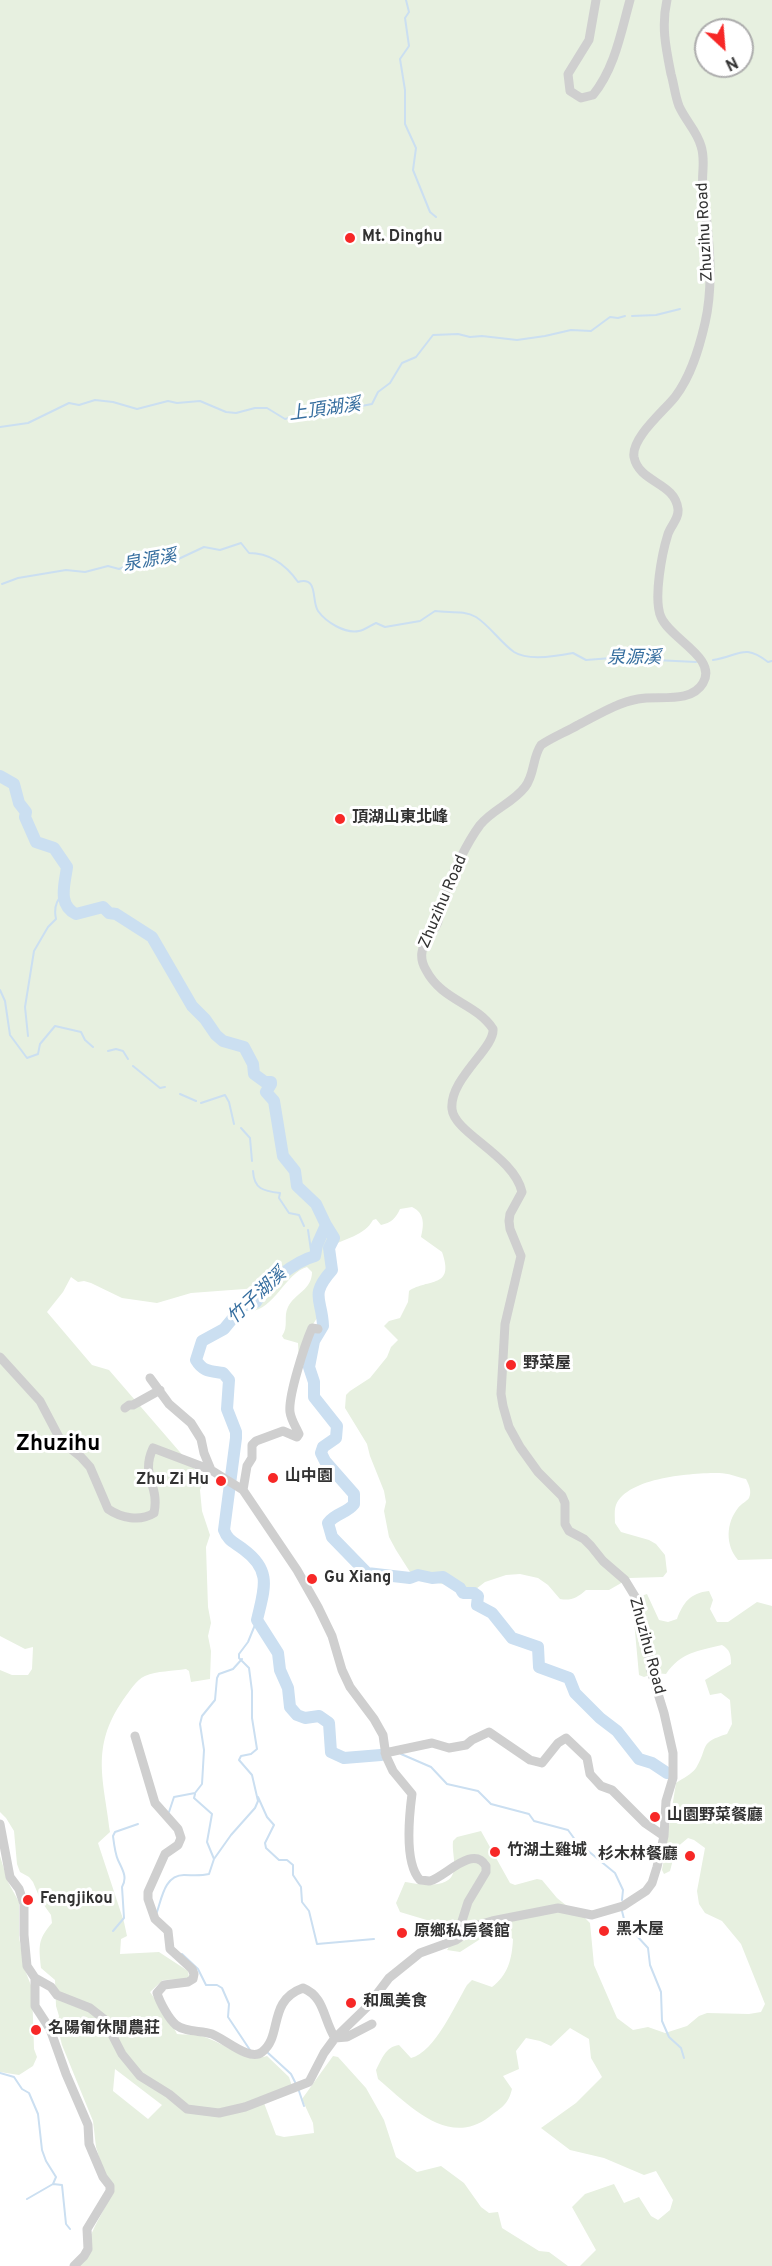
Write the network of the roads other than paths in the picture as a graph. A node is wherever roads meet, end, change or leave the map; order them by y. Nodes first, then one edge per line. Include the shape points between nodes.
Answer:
1 (596, 0) edge
2 (630, 0) edge
3 (667, 0) edge
4 (318, 1329) dead end
5 (0, 1357) edge
6 (150, 1378) dead end
7 (159, 1390) junction
8 (125, 1408) dead end
9 (212, 1470) junction
10 (243, 1490) junction
11 (135, 1736) dead end
12 (385, 1753) junction
13 (0, 1824) edge
14 (664, 1836) junction
15 (456, 1940) junction
16 (35, 1978) junction
17 (372, 2024) dead end
18 (335, 2038) junction
19 (75, 2266) edge

1 - 2 street via 589,40 568,74 570,91 581,98 592,94 609,68
3 - 14 street, Zhuzihu Road via 663,40 675,91 704,155 702,186 708,220 709,291 692,368 675,397 638,442 634,458 644,476 666,488 675,500 677,517 667,537 657,602 660,617 700,657 706,675 695,692 638,698 613,706 541,745 526,787 485,819 473,837 453,873 436,925 421,954 426,970 442,992 482,1017 493,1029 492,1039 461,1079 452,1111 459,1124 501,1159 522,1192 509,1221 521,1256 505,1324 503,1406 520,1447 562,1496 569,1531 584,1539 625,1580 636,1598 673,1754
4 - 10 street via 312,1328 307,1340 290,1403 290,1415 299,1434 297,1437 283,1431 252,1445
5 - 9 street via 40,1401 61,1441 90,1467 108,1509 114,1513 130,1517 154,1513 154,1489 147,1469 153,1448
6 - 7 street
7 - 8 street
7 - 9 street via 201,1439
9 - 10 street
10 - 12 street via 318,1607 350,1687 383,1735
11 - 18 street via 154,1803 182,1838 165,1854 147,1892 155,1919 168,1931 170,1949 194,1974 188,1982 164,1985 157,1993 175,2024 185,2030 211,2034 257,2055 264,2051 272,2036 280,2006 303,1988 320,2000
12 - 14 street via 432,1743 449,1748 466,1745 489,1732 542,1763 566,1738 587,1758 590,1774 601,1786 612,1790
12 - 15 street via 393,1771 412,1794 409,1814 415,1875 430,1881 475,1858 486,1866 468,1902
13 - 16 street via 10,1876 24,1904 27,1966
14 - 15 street, Zhuzihu Road via 652,1883 640,1897 623,1906 592,1915 558,1908 537,1911 478,1925
15 - 18 street, Zhuzihu Road via 420,1953 389,1978 368,2007
16 - 18 street, Zhuzihu Road via 57,1995 90,2008 104,2019 140,2076 187,2109 219,2113 245,2108 309,2082
16 - 19 street via 35,2006 50,2029 88,2125 89,2144 110,2186 104,2204 87,2229 88,2248
17 - 18 street via 347,2037

